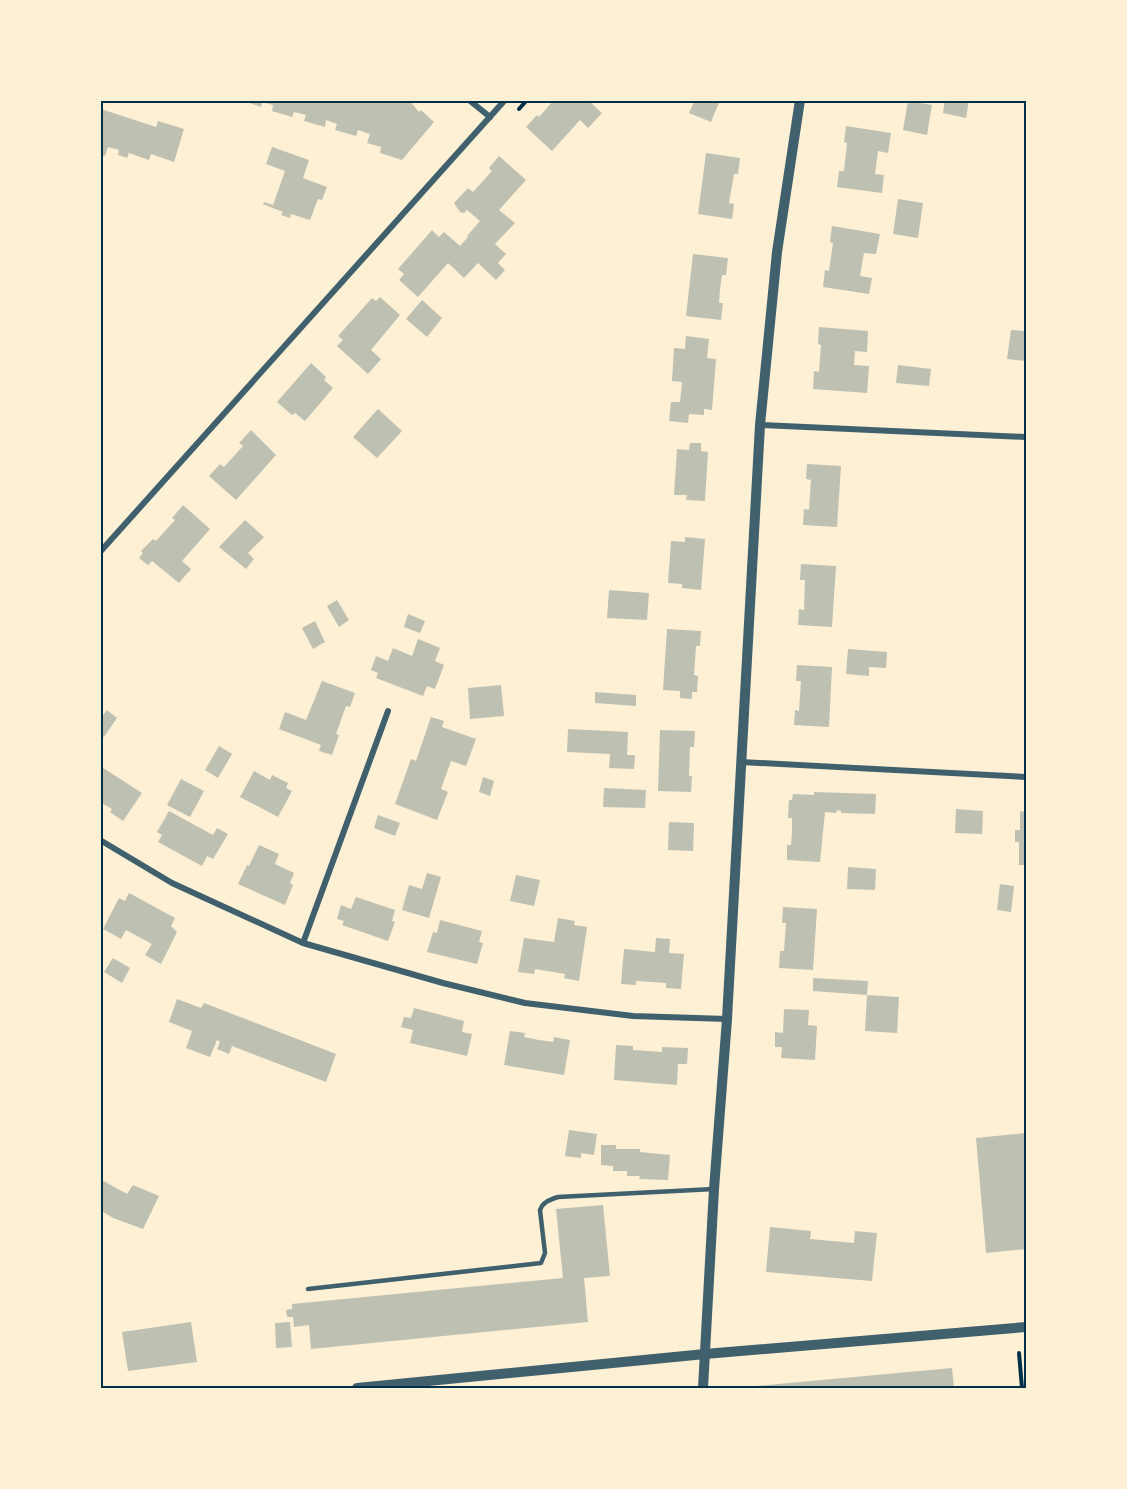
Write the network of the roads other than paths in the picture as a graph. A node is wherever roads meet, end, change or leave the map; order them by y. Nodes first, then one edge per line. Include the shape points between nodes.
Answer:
1 (469, 100) edge
2 (505, 100) edge
3 (800, 100) edge
4 (490, 117) junction
5 (760, 425) junction
6 (1026, 437) edge
7 (100, 552) edge
8 (388, 711) dead end
9 (741, 762) junction
10 (1026, 777) edge
11 (100, 840) edge
12 (303, 943) junction
13 (727, 1019) junction
14 (714, 1189) junction
15 (308, 1289) dead end
16 (1026, 1327) edge
17 (705, 1354) junction
18 (357, 1389) edge
19 (703, 1389) edge

1 - 4 street
2 - 4 street
3 - 5 street via 777,252
4 - 7 street
5 - 6 street
5 - 9 street
8 - 12 street
9 - 10 street
9 - 13 street
11 - 12 street via 172,883
12 - 13 street via 525,1003 633,1016
13 - 14 street
14 - 15 lane via 558,1197 540,1210 545,1253 541,1263
14 - 17 street
16 - 17 street
17 - 18 street
17 - 19 street

